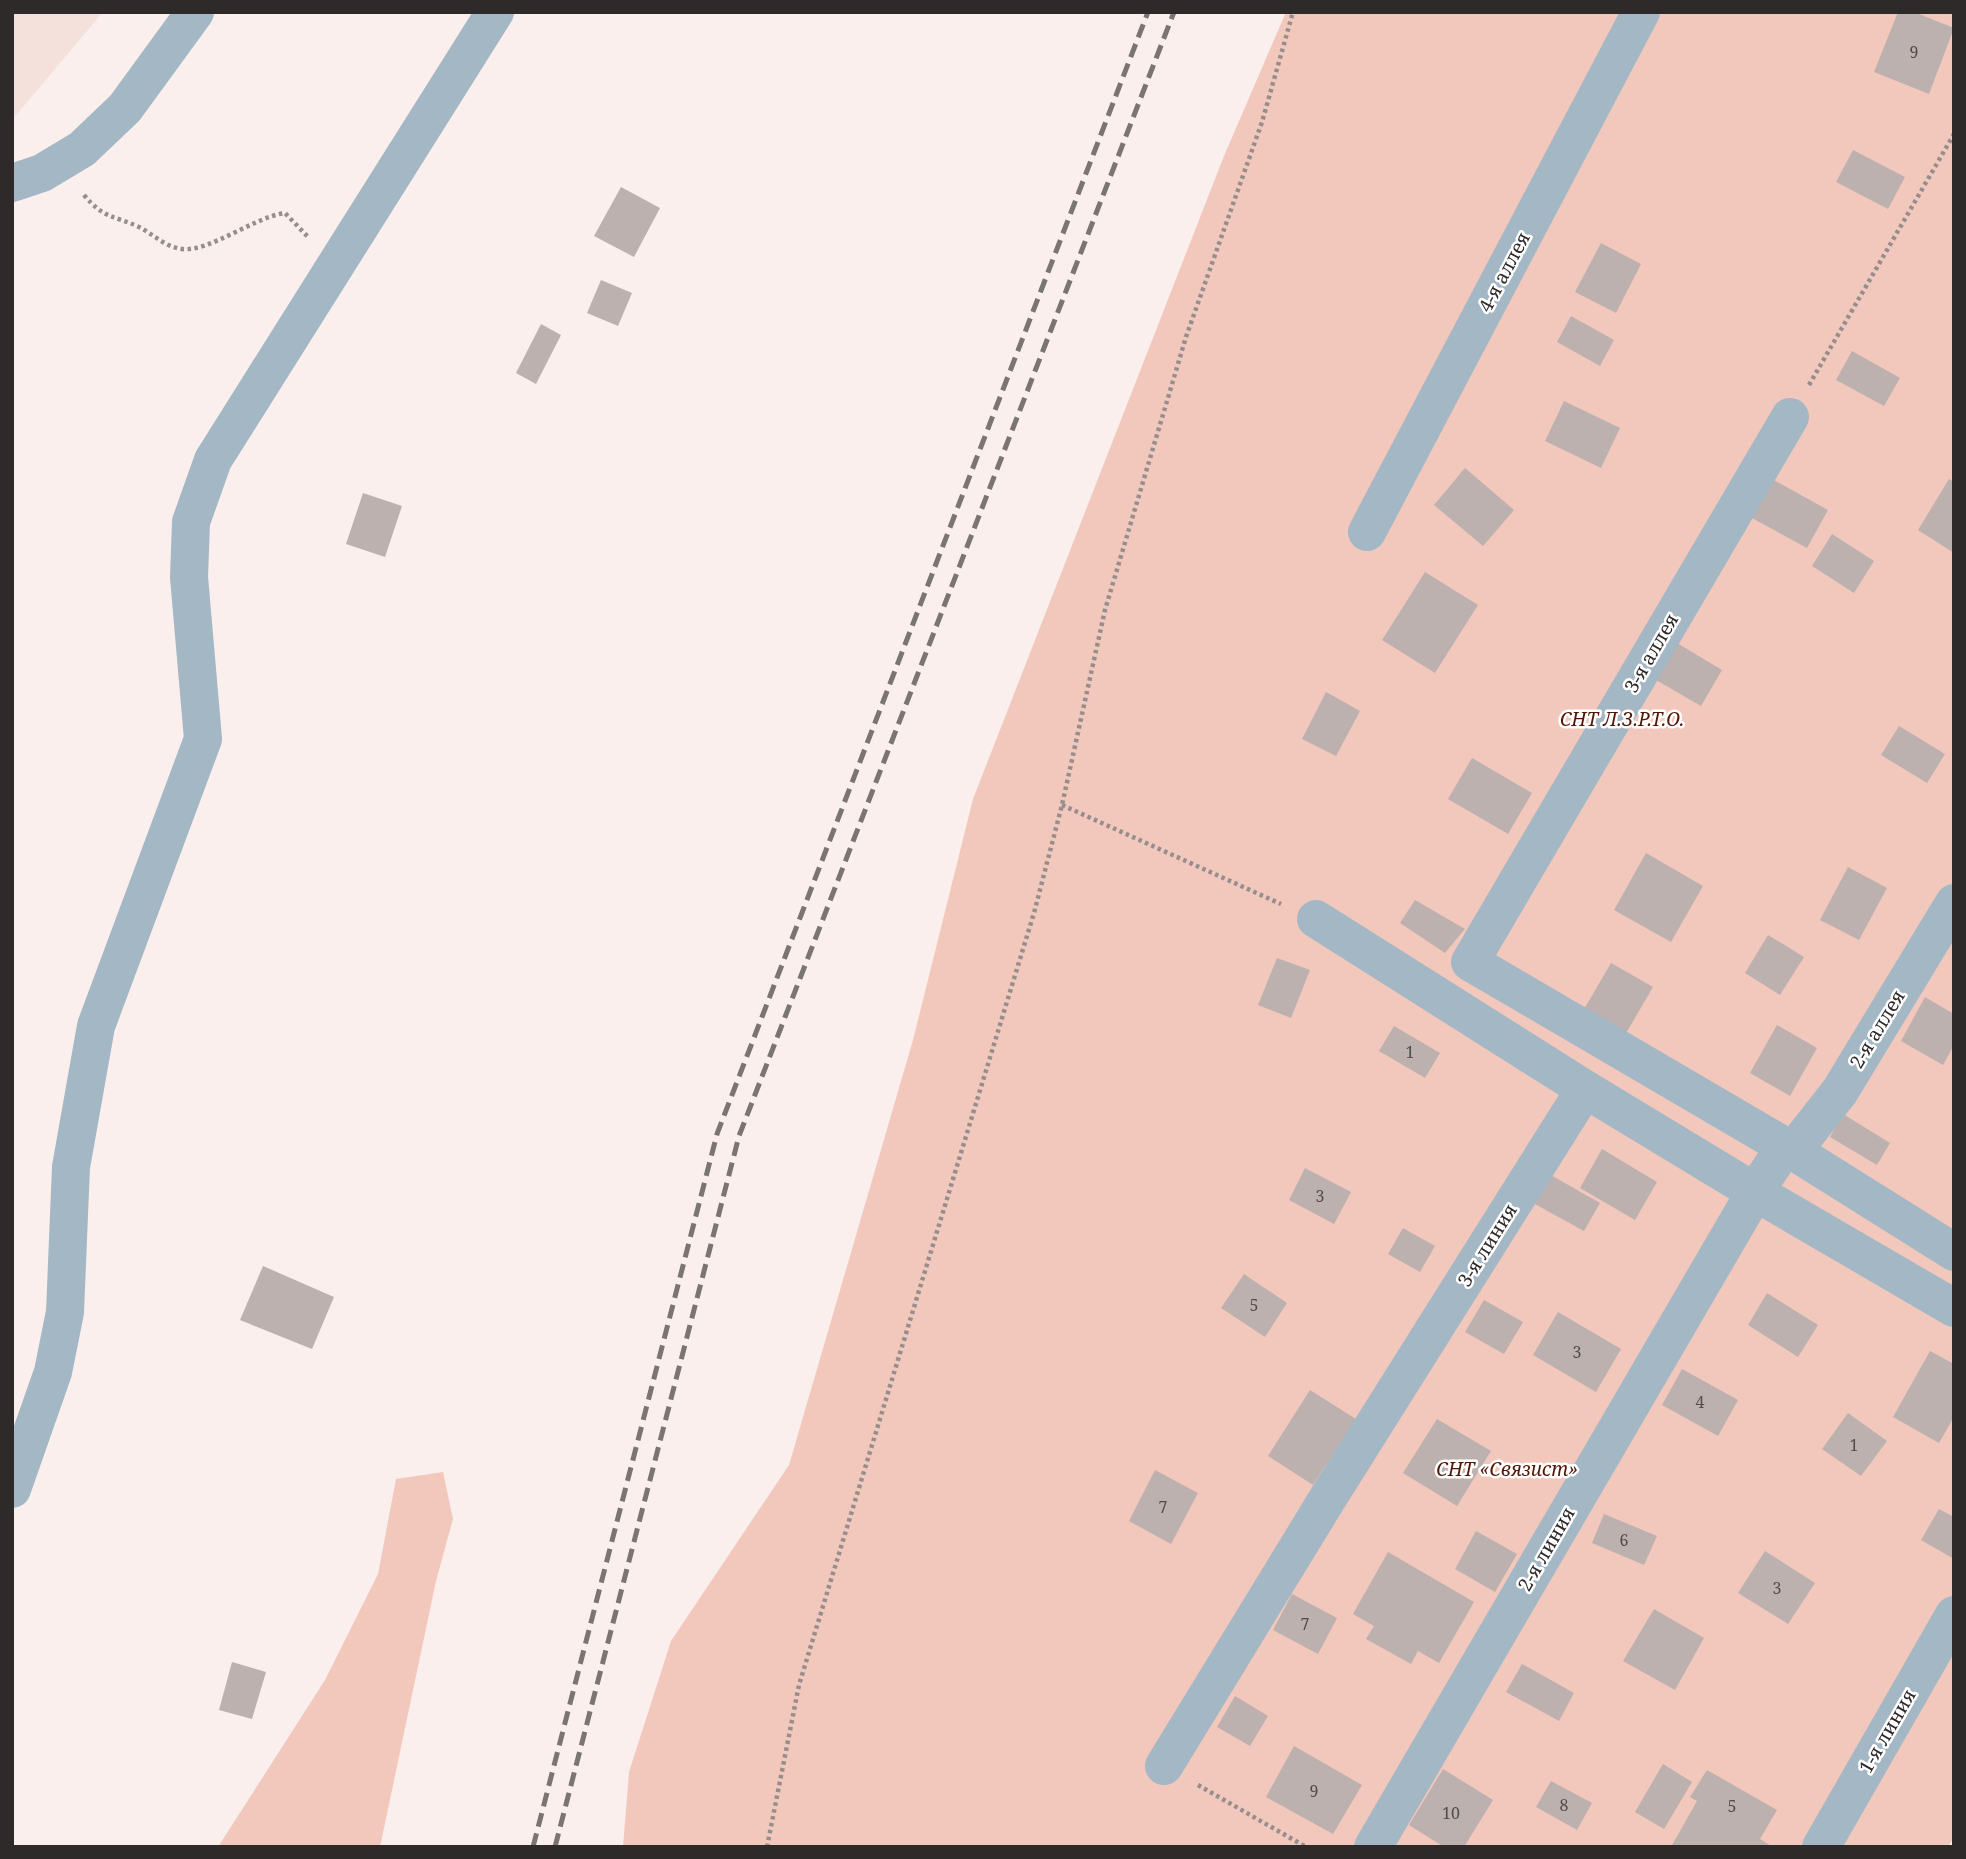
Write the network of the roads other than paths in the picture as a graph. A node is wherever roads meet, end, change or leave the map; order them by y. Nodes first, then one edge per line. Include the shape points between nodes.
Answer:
1 (195, 12) edge
2 (495, 12) edge
3 (1641, 12) edge
4 (12, 183) edge
5 (1790, 416) road end
6 (1367, 532) dead end
7 (1954, 903) edge
8 (1316, 919) road end
9 (1585, 1089) junction
10 (1793, 1151) junction
11 (1755, 1192) junction
12 (1954, 1252) edge
13 (1954, 1308) edge
14 (12, 1489) edge
15 (1954, 1615) edge
16 (1164, 1766) road end
17 (1373, 1847) edge
18 (1821, 1847) edge

1 - 4 street via 125,108 82,149 42,173
2 - 14 street via 213,460 191,522 189,577 203,739 96,1026 71,1167 65,1312 53,1372
3 - 6 street, 4-я аллея
5 - 10 street, 3-я аллея via 1470,962
7 - 10 street, 2-я аллея via 1840,1091
8 - 9 street
9 - 11 street
9 - 16 street, 3-я линия
10 - 11 street, 2-я линия via 1778,1157
10 - 12 street
11 - 13 street
11 - 17 street, 2-я линия
15 - 18 street, 1-я линия

